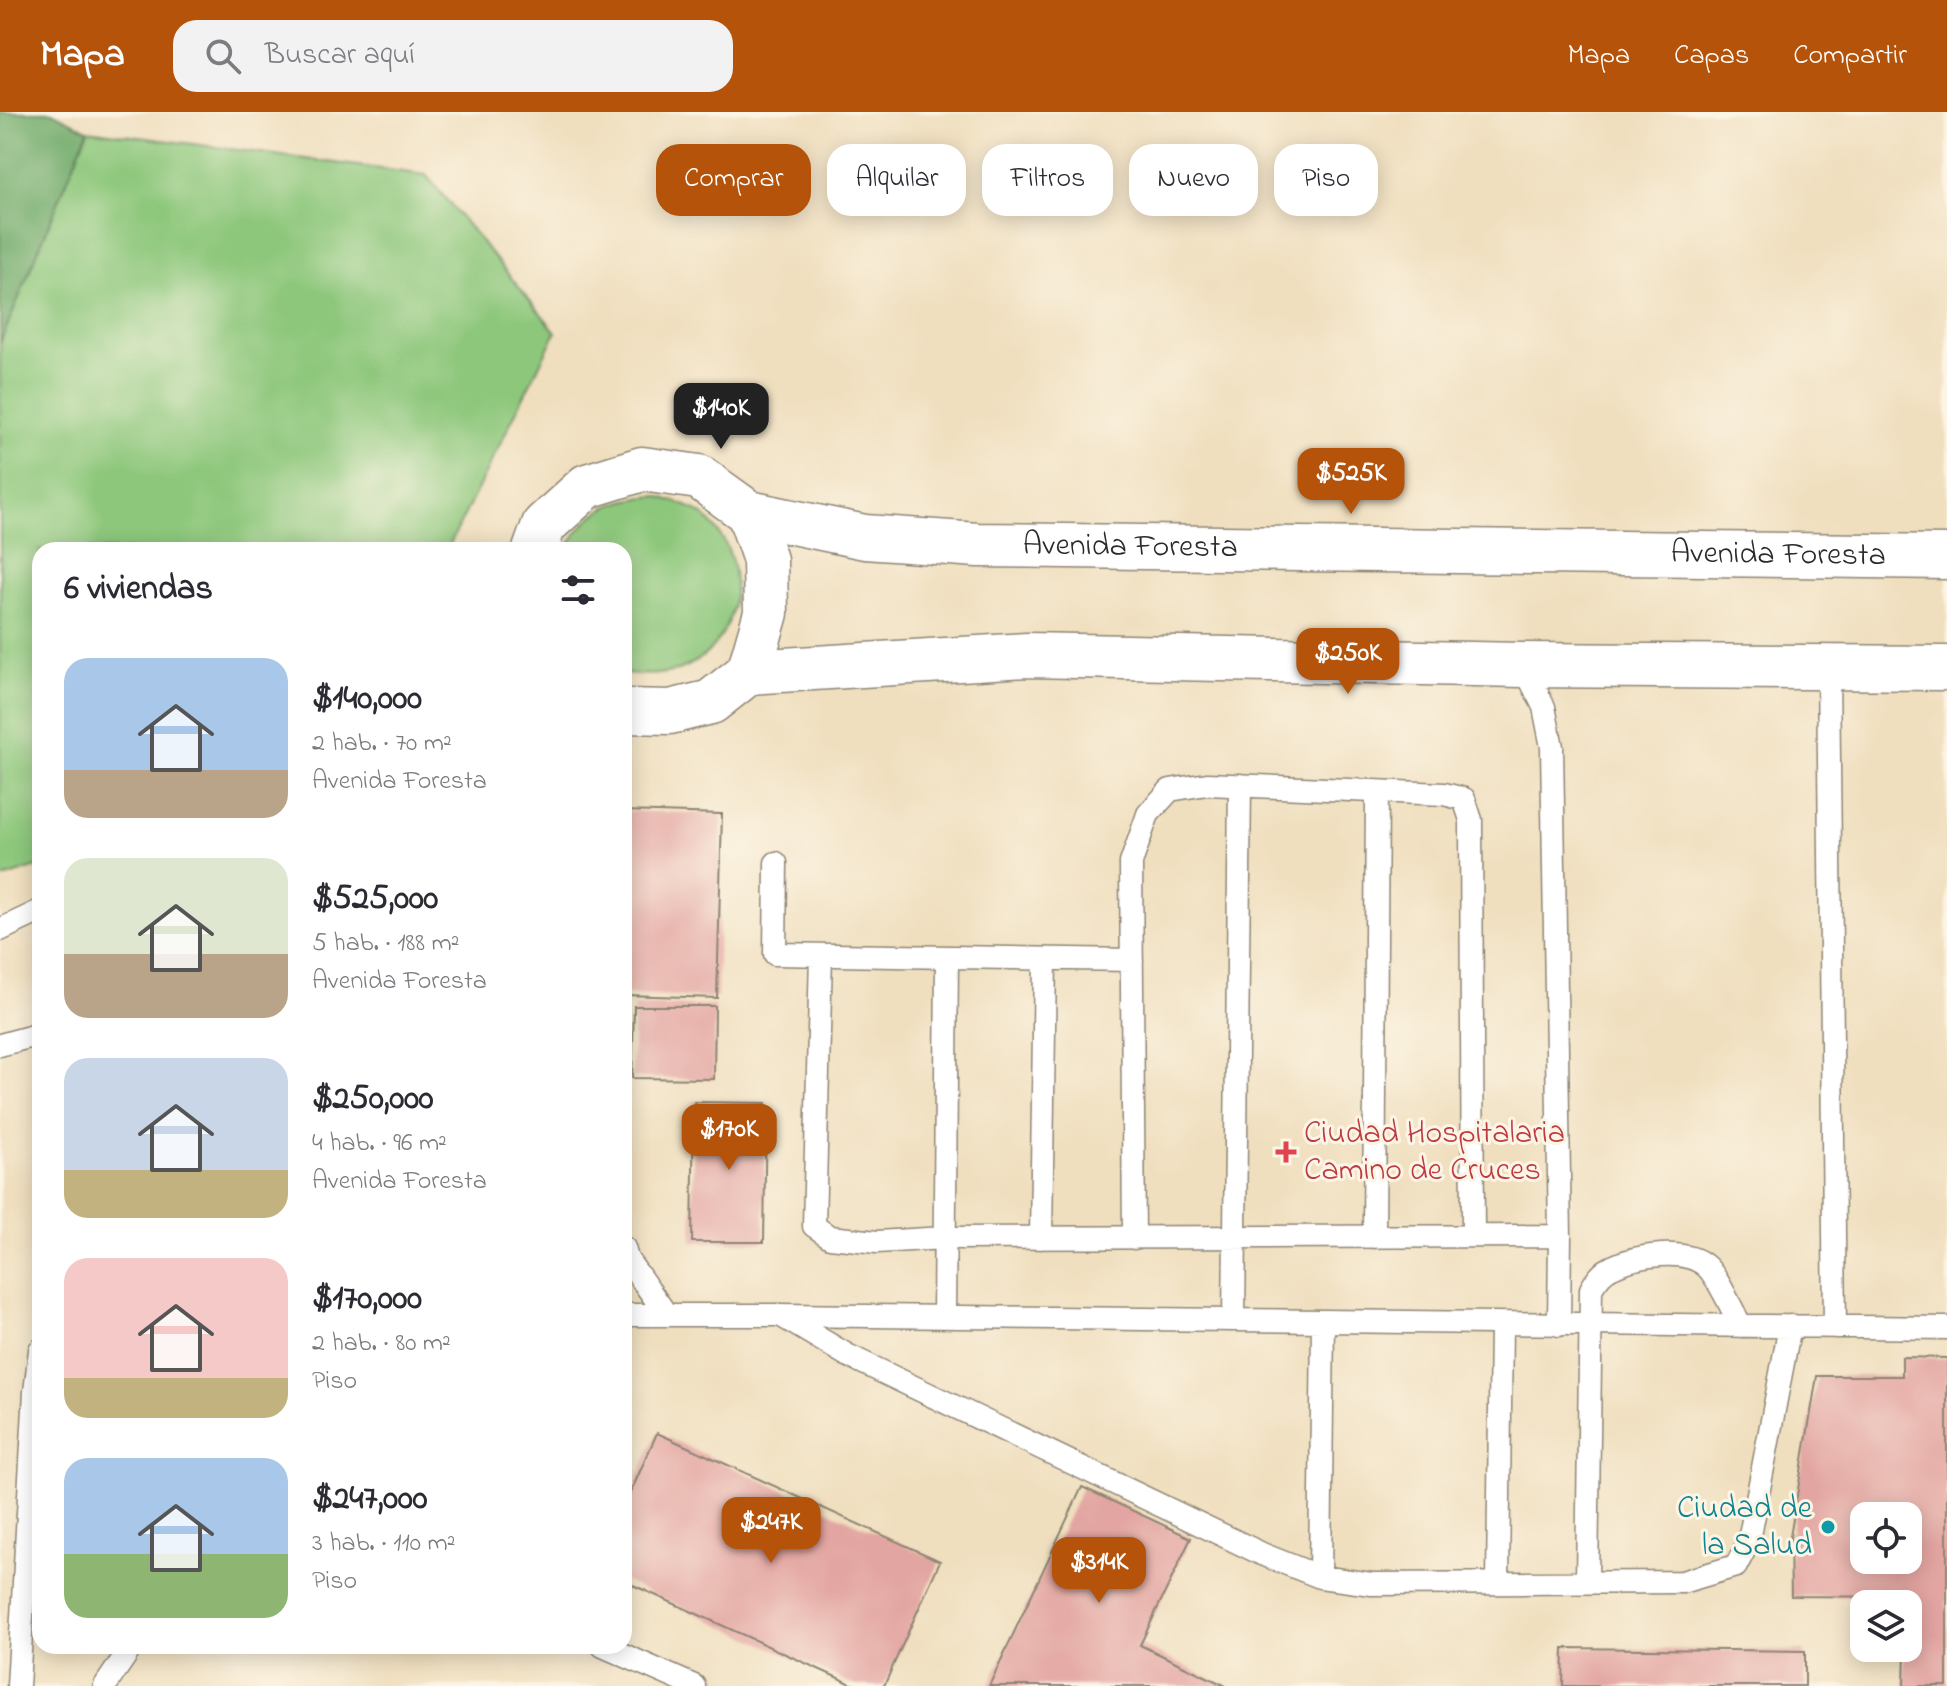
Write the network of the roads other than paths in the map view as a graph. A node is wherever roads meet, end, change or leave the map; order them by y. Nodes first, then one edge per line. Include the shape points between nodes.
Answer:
1 (749, 513) junction
2 (538, 542) edge
3 (1947, 557) edge
4 (1523, 665) junction
5 (1828, 666) junction
6 (1947, 668) edge
7 (749, 672) junction
8 (632, 713) edge
9 (1240, 785) junction
10 (1377, 792) junction
11 (776, 863) dead end
12 (32, 915) edge
13 (0, 930) edge
14 (821, 955) junction
15 (947, 959) junction
16 (1045, 959) junction
17 (1132, 960) junction
18 (32, 1036) edge
19 (0, 1045) edge
20 (1473, 1236) junction
21 (1560, 1236) junction
22 (1236, 1237) junction
23 (1374, 1237) junction
24 (944, 1238) junction
25 (1041, 1238) junction
26 (1134, 1238) junction
27 (632, 1266) edge
28 (666, 1314) junction
29 (632, 1315) edge
30 (780, 1315) junction
31 (944, 1317) junction
32 (1234, 1320) junction
33 (1323, 1321) junction
34 (1501, 1324) junction
35 (1559, 1325) junction
36 (1591, 1326) junction
37 (1741, 1326) junction
38 (1790, 1326) junction
39 (1835, 1327) junction
40 (1947, 1328) edge
41 (32, 1481) edge
42 (1320, 1577) junction
43 (1587, 1582) junction
44 (1498, 1583) junction
45 (127, 1654) edge
46 (621, 1654) edge
47 (18, 1686) edge
48 (105, 1686) edge
49 (694, 1686) edge

1 - 2 street via 699,477 642,469 587,486 544,525
1 - 3 street, Avenida Foresta via 865,537 978,545
1 - 7 street via 765,560 766,613
4 - 5 street
4 - 7 street via 1027,655
4 - 21 lane via 1544,707 1552,747
5 - 6 street
5 - 39 lane
7 - 8 street via 711,702 670,712
9 - 10 lane
9 - 17 lane via 1170,790 1148,814 1131,863
9 - 22 lane
10 - 20 lane via 1464,799 1471,820
10 - 23 lane
11 - 14 lane via 775,954
12 - 13 lane
14 - 15 lane
14 - 24 lane via 814,1226 830,1237 877,1242
15 - 16 lane
15 - 24 lane
16 - 17 lane
16 - 25 lane
17 - 26 lane
18 - 19 lane
20 - 21 lane
20 - 23 lane
21 - 35 lane
22 - 23 lane
22 - 26 lane
22 - 32 lane
24 - 25 lane
24 - 31 lane
25 - 26 lane
27 - 28 lane
28 - 29 lane
28 - 30 lane
30 - 31 lane
30 - 42 lane via 847,1355
31 - 32 lane
32 - 33 lane
33 - 34 lane
33 - 42 lane
34 - 35 lane
34 - 44 lane
35 - 36 lane
36 - 37 lane
36 - 37 lane via 1591,1289 1612,1267 1688,1255 1708,1267
36 - 43 lane
37 - 38 lane
38 - 39 lane
38 - 43 lane via 1749,1541 1736,1566 1682,1582
39 - 40 lane
41 - 47 lane
42 - 44 lane via 1372,1584
43 - 44 lane
45 - 48 lane
46 - 49 lane

